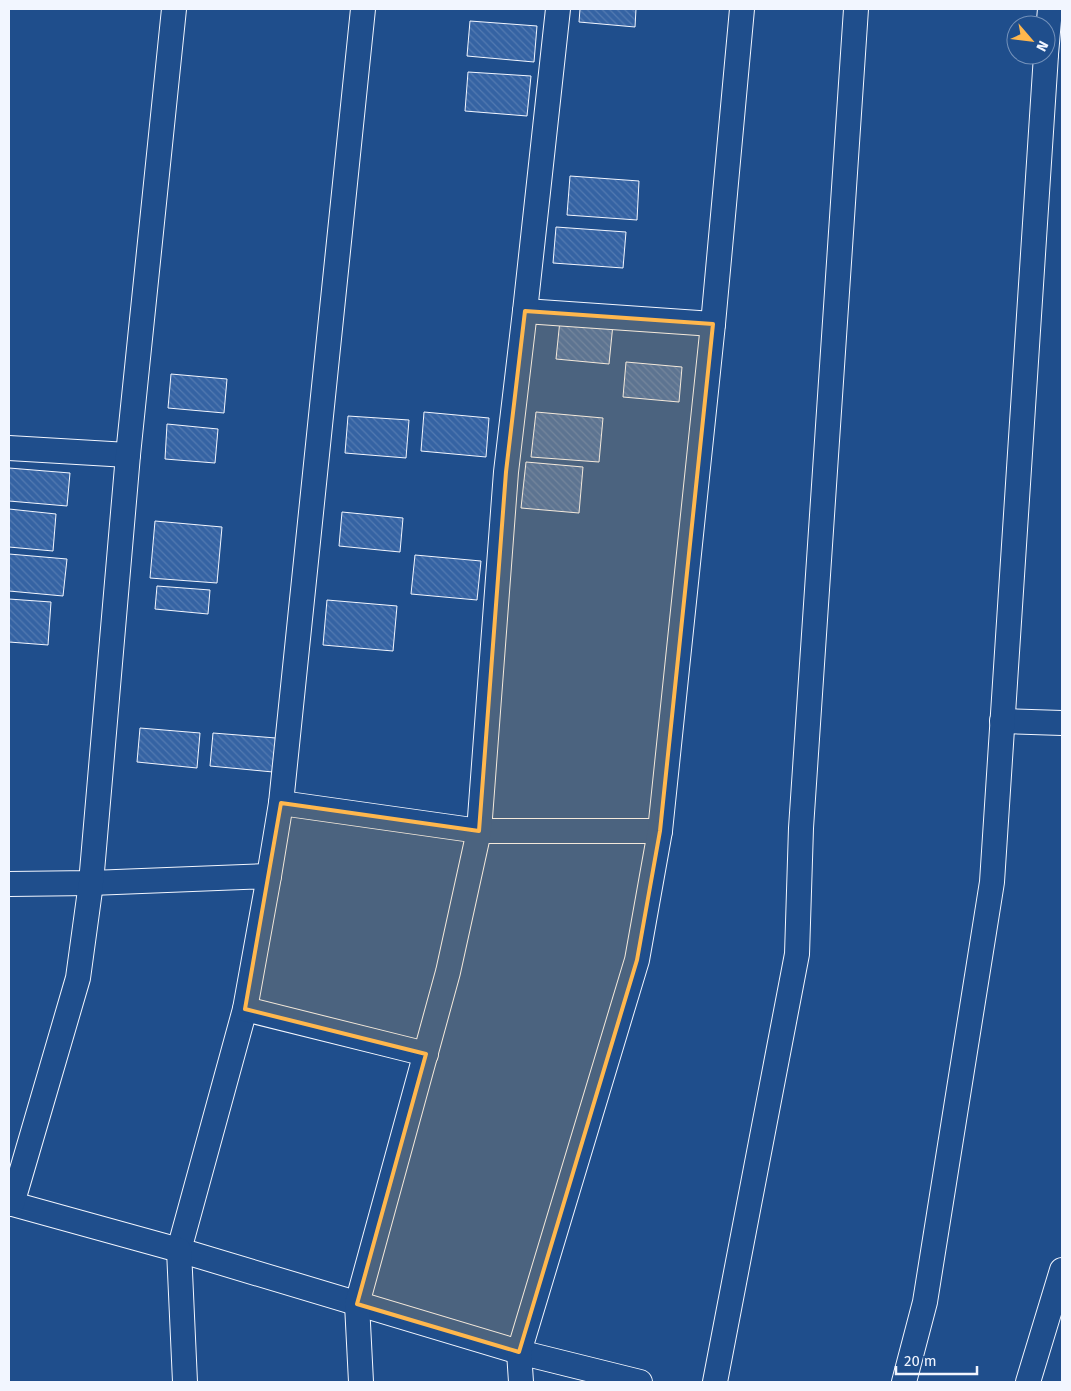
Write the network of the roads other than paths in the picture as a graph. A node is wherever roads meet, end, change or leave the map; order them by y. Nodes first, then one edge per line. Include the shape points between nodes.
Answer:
1 (174, 9) edge
2 (363, 9) edge
3 (558, 9) edge
4 (742, 9) edge
5 (856, 9) edge
6 (1045, 65) edge
7 (525, 311) junction
8 (713, 324) junction
9 (9, 448) edge
10 (128, 454) junction
11 (1002, 721) junction
12 (1062, 723) edge
13 (281, 802) junction
14 (479, 831) junction
15 (660, 831) junction
16 (269, 876) junction
17 (91, 883) junction
18 (9, 884) edge
19 (245, 1009) junction
20 (426, 1054) junction
21 (11, 1203) edge
22 (180, 1250) junction
23 (1062, 1270) edge
24 (356, 1304) junction
25 (519, 1352) junction
26 (185, 1382) edge
27 (361, 1382) edge
28 (521, 1382) edge
29 (640, 1382) edge
30 (715, 1382) edge
31 (904, 1382) edge
32 (1028, 1382) edge

1 - 10 street
2 - 13 street
3 - 7 street
4 - 8 street
5 - 30 street via 801,828 797,954
6 - 11 street
7 - 8 street
7 - 14 street via 506,472
8 - 15 street
9 - 10 street
10 - 17 street
11 - 12 street
11 - 31 street via 992,882 924,1302
13 - 14 street
13 - 16 street
14 - 15 street
14 - 20 street
15 - 25 street via 637,960
16 - 17 street
16 - 19 street
17 - 18 street
17 - 21 street via 78,978
19 - 20 street
19 - 22 street
20 - 24 street
21 - 22 street
22 - 24 street
22 - 26 street
23 - 32 street
24 - 25 street
24 - 27 street
25 - 28 street
25 - 29 street

